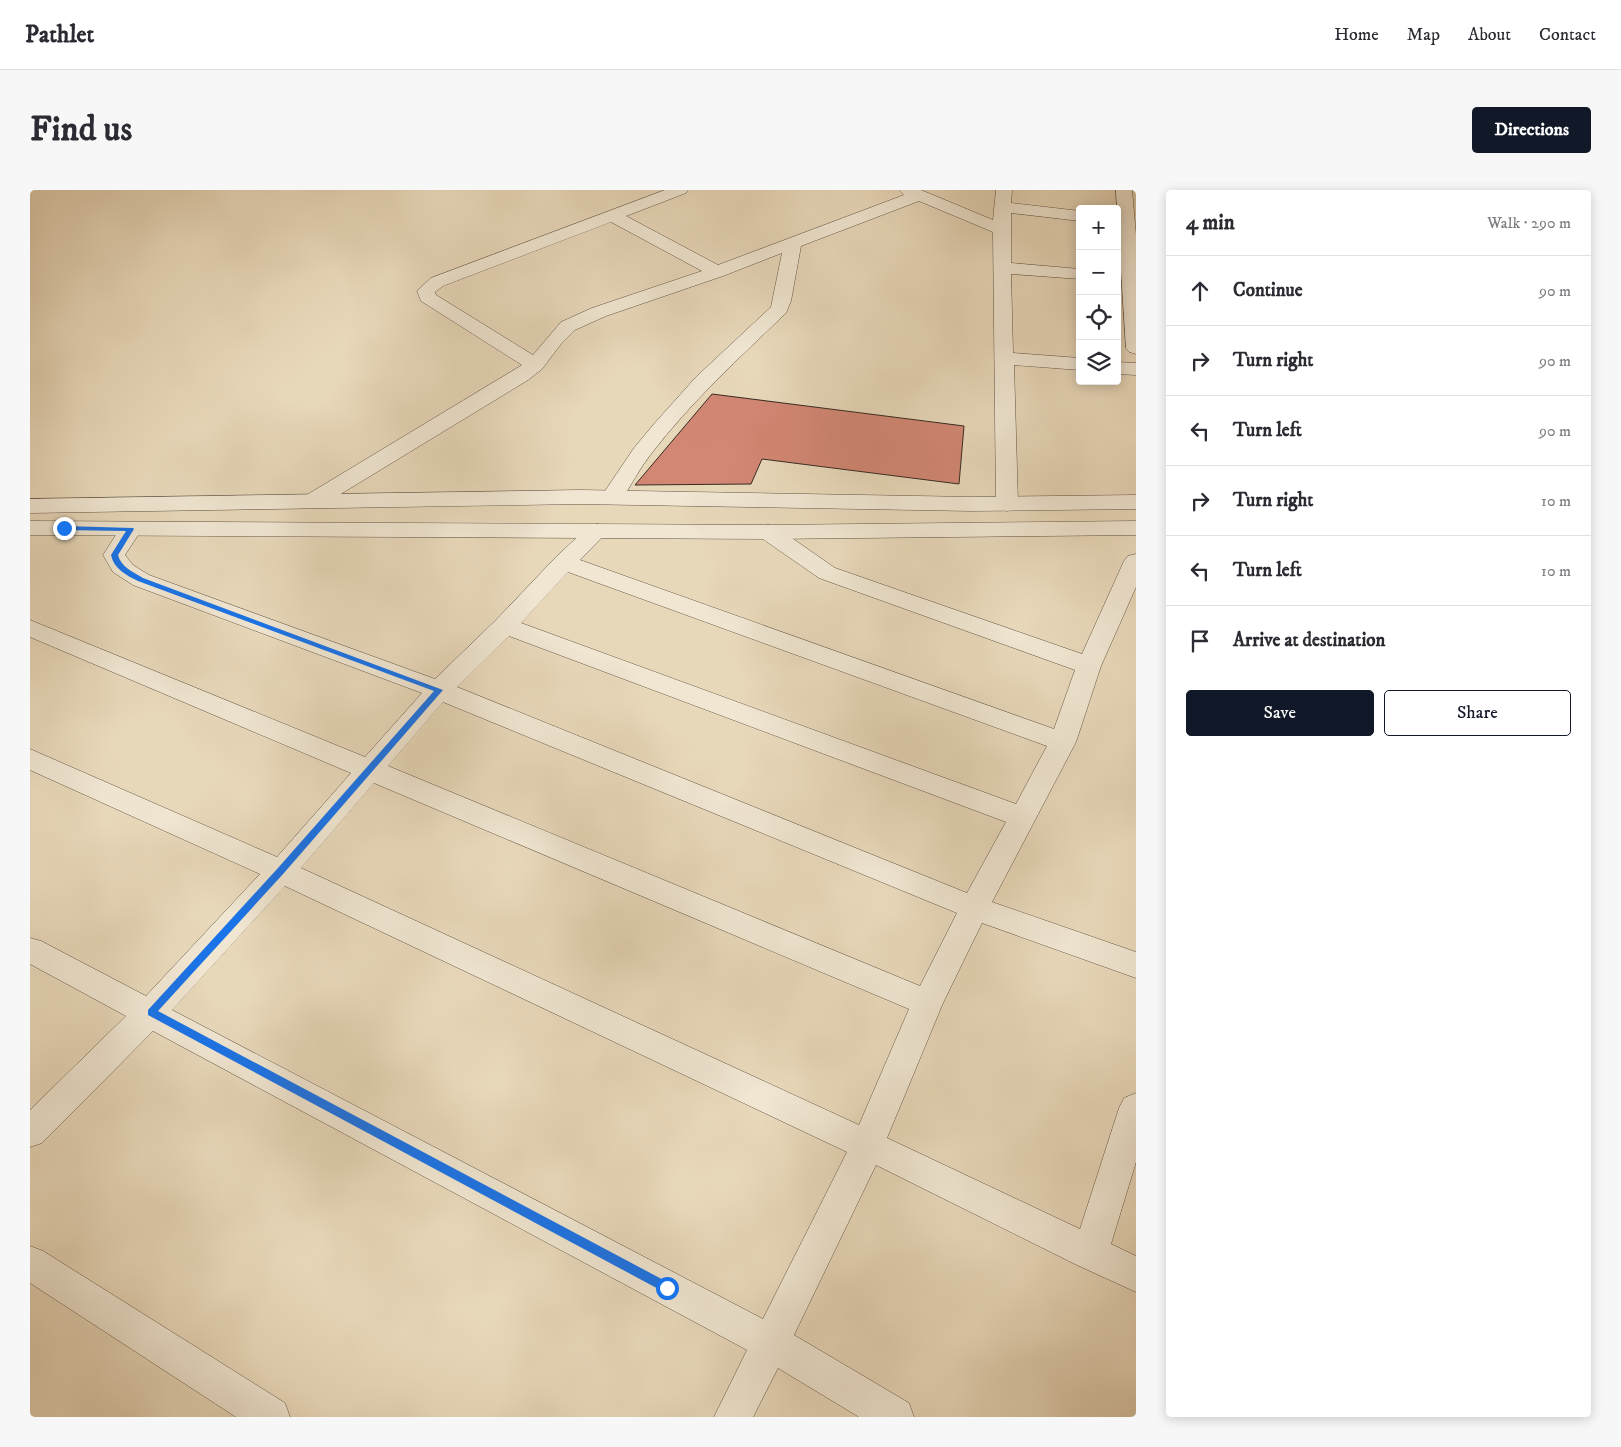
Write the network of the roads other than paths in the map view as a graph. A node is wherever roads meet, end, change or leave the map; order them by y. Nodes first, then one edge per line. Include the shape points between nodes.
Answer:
1 (680, 190) edge
2 (1124, 190) edge
3 (913, 192) edge
4 (1003, 199) edge
5 (1076, 215) edge
6 (613, 216) junction
7 (1122, 220) edge
8 (1001, 229) junction
9 (793, 243) junction
10 (1002, 268) junction
11 (717, 272) junction
12 (1076, 274) edge
13 (1128, 278) edge
14 (1136, 348) edge
15 (1005, 358) junction
16 (1076, 364) edge
17 (535, 365) junction
18 (1121, 368) edge
19 (1136, 369) edge
20 (612, 498) junction
21 (313, 501) junction
22 (1136, 502) edge
23 (1006, 504) junction
24 (30, 506) edge
25 (30, 528) edge
26 (1136, 528) edge
27 (131, 529) junction
28 (598, 531) junction
29 (768, 532) junction
30 (1136, 561) edge
31 (564, 562) junction
32 (505, 626) junction
33 (30, 628) edge
34 (1089, 666) junction
35 (439, 690) junction
36 (1063, 742) junction
37 (30, 759) edge
38 (368, 771) junction
39 (1022, 816) junction
40 (281, 871) junction
41 (974, 908) junction
42 (30, 950) edge
43 (1136, 965) edge
44 (927, 1003) junction
45 (151, 1012) junction
46 (1136, 1108) edge
47 (30, 1132) edge
48 (866, 1144) junction
49 (1090, 1253) junction
50 (30, 1263) edge
51 (1136, 1274) edge
52 (771, 1343) junction
53 (271, 1417) edge
54 (733, 1417) edge
55 (895, 1417) edge

1 - 6 street
2 - 7 street
3 - 8 street
3 - 9 street
4 - 5 street
4 - 8 street
6 - 11 street
6 - 17 street via 437,282 426,291 427,297
7 - 13 street
8 - 10 street
9 - 11 street
9 - 20 street via 779,309 703,381 661,428 641,452
10 - 12 street
10 - 15 street
11 - 17 street via 599,312 568,326
13 - 14 street
15 - 16 street
15 - 23 street
17 - 21 street
18 - 19 street
20 - 21 street
20 - 23 street
21 - 24 street
22 - 23 street
25 - 27 street
26 - 29 street
27 - 28 street
27 - 35 street via 114,555 125,571 141,580
28 - 29 street
28 - 31 street
29 - 34 street via 827,574
30 - 34 street
31 - 32 street
31 - 36 street
32 - 35 street
32 - 39 street
33 - 38 street
34 - 36 street
35 - 38 street
35 - 41 street
36 - 39 street
37 - 40 street
38 - 40 street
38 - 44 street
39 - 41 street
40 - 45 street
40 - 48 street
41 - 43 street
41 - 44 street
42 - 45 street
44 - 48 street
45 - 47 street
45 - 52 street
46 - 49 street
48 - 49 street
48 - 52 street via 852,1180
49 - 51 street
50 - 53 street
52 - 54 street
52 - 55 street

